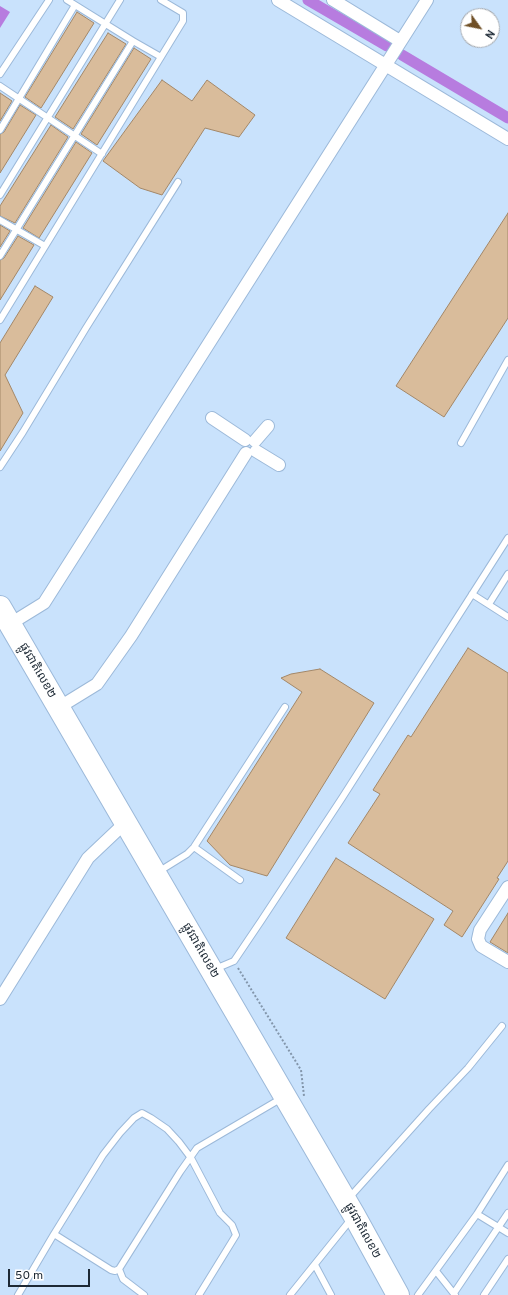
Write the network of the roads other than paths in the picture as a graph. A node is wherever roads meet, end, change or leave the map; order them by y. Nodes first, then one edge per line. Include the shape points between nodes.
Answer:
1 (49, 0) edge
2 (67, 0) edge
3 (120, 0) edge
4 (161, 0) edge
5 (278, 0) edge
6 (333, 0) edge
7 (427, 0) edge
8 (75, 5) junction
9 (106, 24) junction
10 (133, 41) junction
11 (400, 41) junction
12 (161, 57) junction
13 (385, 66) junction
14 (0, 74) edge
15 (0, 86) edge
16 (19, 99) junction
17 (47, 118) junction
18 (0, 130) edge
19 (74, 136) junction
20 (508, 140) edge
21 (102, 154) junction
22 (178, 182) dead end
23 (0, 194) edge
24 (0, 220) edge
25 (16, 230) junction
26 (45, 246) junction
27 (0, 256) edge
28 (0, 320) edge
29 (508, 360) edge
30 (212, 418) dead end
31 (268, 426) dead end
32 (461, 443) dead end
33 (250, 446) junction
34 (279, 465) dead end
35 (0, 468) edge
36 (508, 538) edge
37 (508, 574) edge
38 (472, 594) junction
39 (489, 604) junction
40 (5, 616) edge
41 (508, 617) edge
42 (285, 707) dead end
43 (58, 708) junction
44 (125, 823) junction
45 (194, 847) junction
46 (155, 874) junction
47 (240, 880) dead end
48 (508, 887) edge
49 (508, 962) edge
50 (212, 971) junction
51 (0, 998) edge
52 (502, 1026) dead end
53 (285, 1096) junction
54 (190, 1158) junction
55 (508, 1166) edge
56 (350, 1209) junction
57 (508, 1213) edge
58 (477, 1214) junction
59 (499, 1227) junction
60 (508, 1233) edge
61 (54, 1234) junction
62 (508, 1259) edge
63 (315, 1265) junction
64 (119, 1269) junction
65 (436, 1271) junction
66 (454, 1294) edge
67 (18, 1295) edge
68 (144, 1295) edge
69 (198, 1295) edge
70 (290, 1295) edge
71 (331, 1295) edge
72 (398, 1295) edge
73 (418, 1295) edge
74 (484, 1295) edge

1 - 14 lane
2 - 8 lane
3 - 9 lane
4 - 12 lane via 184,13 184,17
5 - 13 street
6 - 11 street
7 - 11 street
8 - 9 lane
8 - 16 lane
9 - 10 lane
9 - 17 lane
10 - 12 lane
10 - 19 lane
11 - 13 street
12 - 21 lane
13 - 20 street
13 - 40 street via 44,603
15 - 16 lane
16 - 17 lane
16 - 18 lane
17 - 19 lane
17 - 23 lane
19 - 21 lane
19 - 25 lane
21 - 26 lane
22 - 35 lane
24 - 25 lane
25 - 26 lane
25 - 27 lane
26 - 28 lane
29 - 32 lane
30 - 33 street
31 - 33 street
33 - 34 street
33 - 43 street via 131,636 97,684
36 - 38 lane
37 - 39 lane
38 - 39 lane
38 - 50 lane via 261,921 234,960
39 - 41 lane
40 - 43 highway, ផ្លូវជាតិលេខ២
42 - 45 lane
43 - 44 highway, ផ្លូវជាតិលេខ២
44 - 46 highway, ផ្លូវជាតិលេខ២
44 - 51 street via 88,858
45 - 46 lane
45 - 47 lane
46 - 50 highway, ផ្លូវជាតិលេខ២
48 - 49 street via 480,930 478,939 481,946
50 - 53 highway, ផ្លូវជាតិលេខ២
52 - 56 lane via 468,1068 429,1109
53 - 54 lane via 197,1148
53 - 56 highway, ផ្លូវជាតិលេខ២
54 - 61 lane via 167,1129 142,1113 129,1123 104,1155
54 - 64 lane
54 - 69 lane via 220,1213 232,1225 236,1235
55 - 58 lane
56 - 63 lane
56 - 72 highway, ផ្លូវជាតិលេខ២
57 - 59 lane
58 - 59 lane
58 - 65 lane
59 - 60 lane
59 - 66 lane
61 - 64 lane via 111,1270
61 - 67 lane
62 - 74 lane
63 - 70 lane
63 - 71 lane
64 - 68 lane via 123,1279
65 - 66 lane
65 - 73 lane

